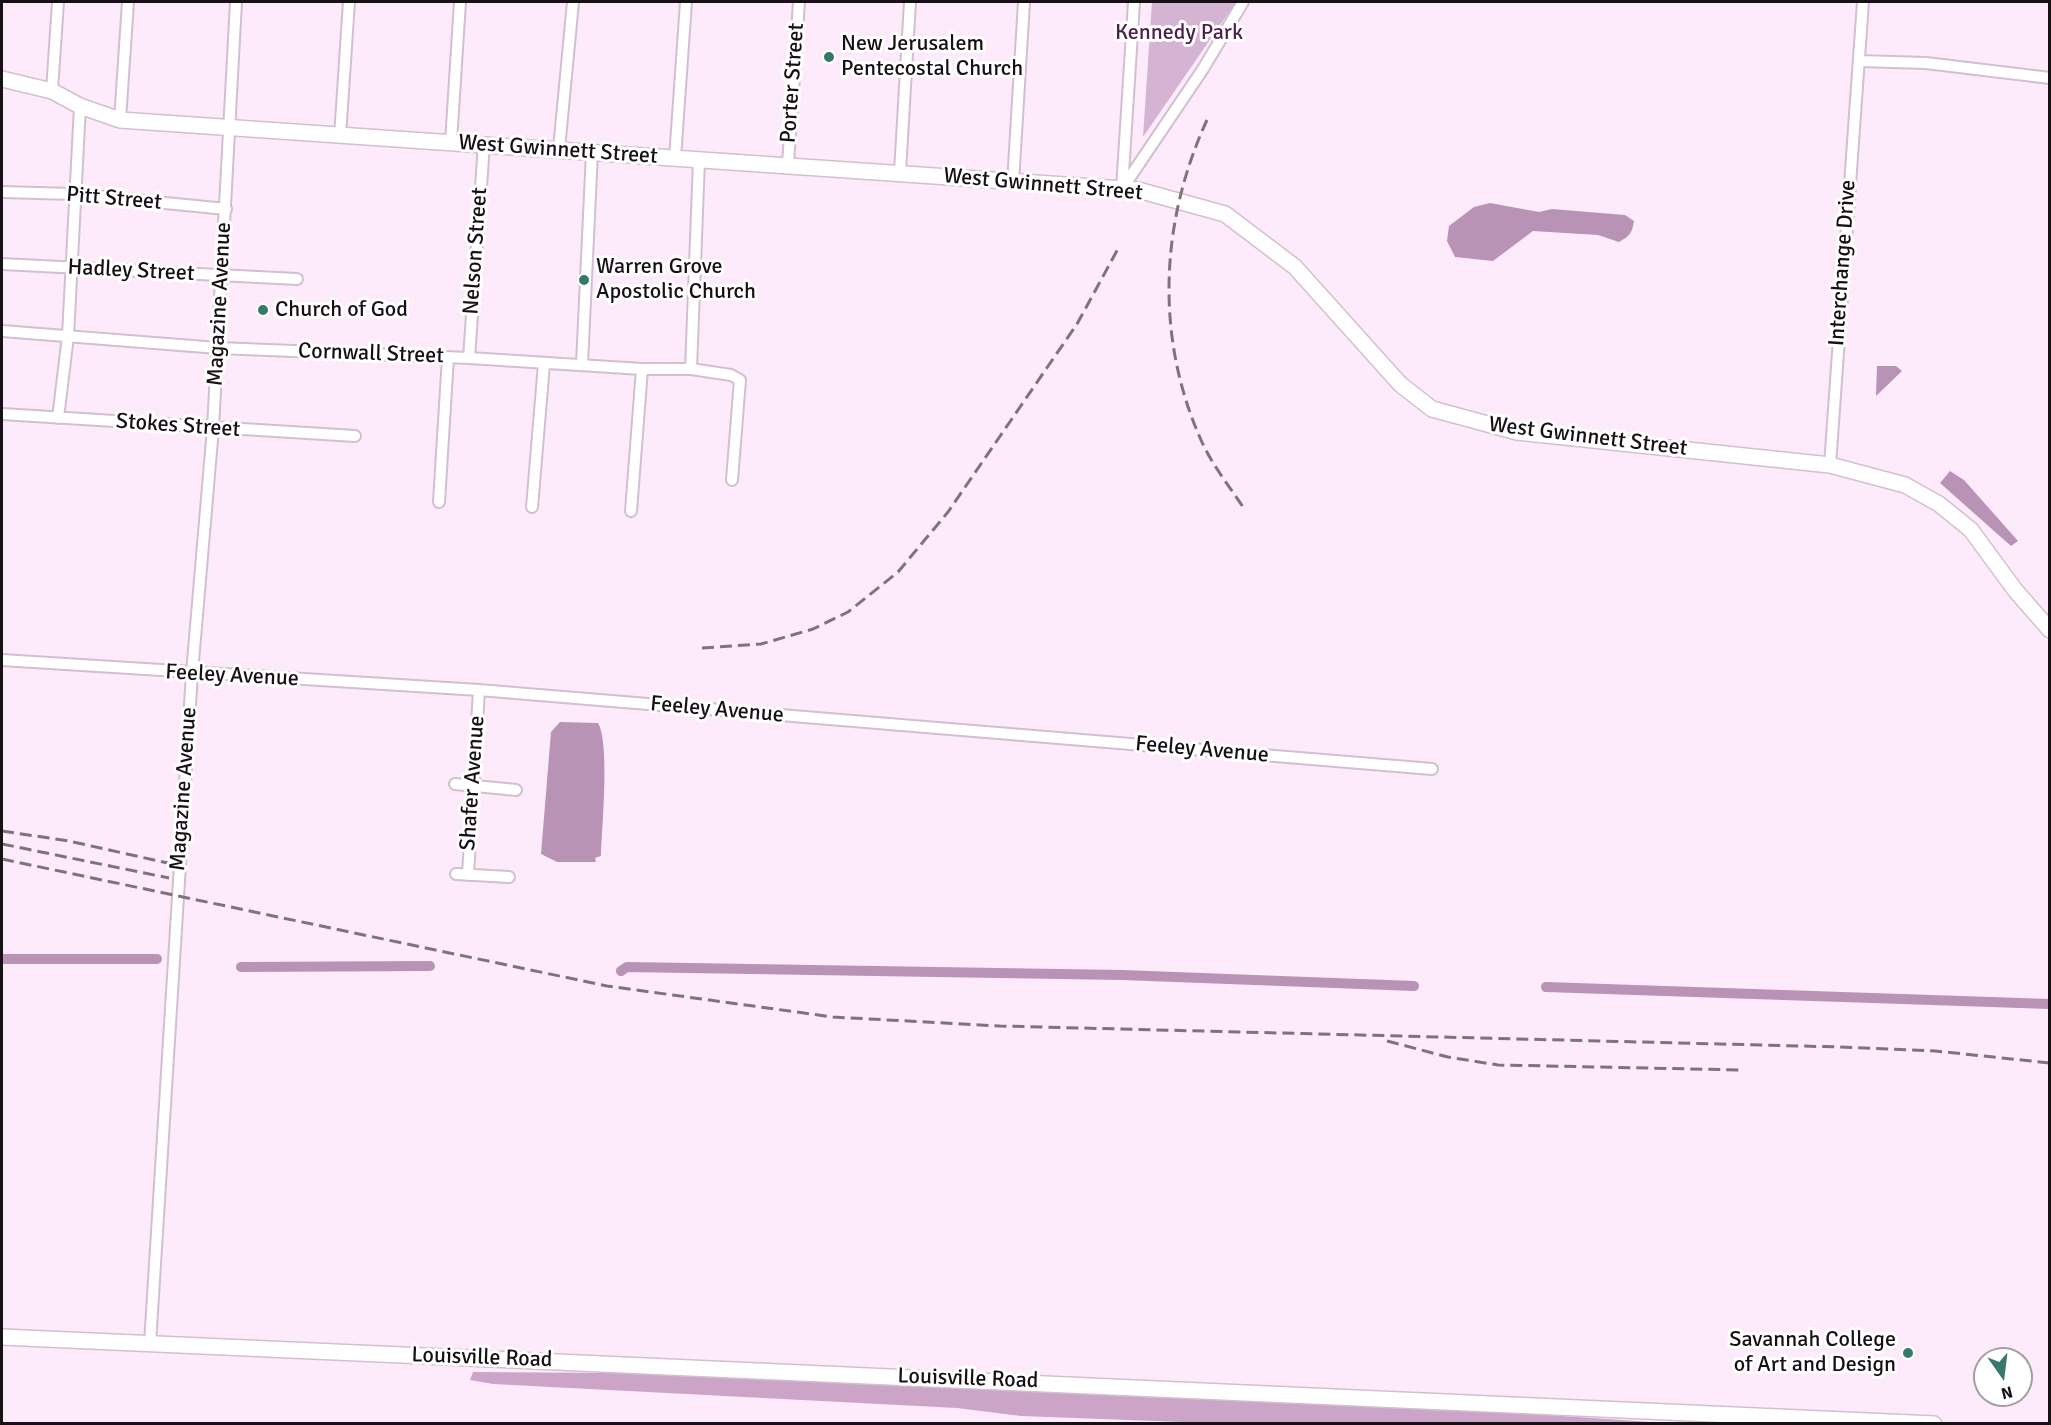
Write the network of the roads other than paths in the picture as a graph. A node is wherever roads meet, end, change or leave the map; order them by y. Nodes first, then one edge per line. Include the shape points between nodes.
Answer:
1 (58, 2) edge
2 (128, 2) edge
3 (236, 2) edge
4 (349, 2) edge
5 (460, 2) edge
6 (573, 2) edge
7 (686, 2) edge
8 (799, 2) edge
9 (910, 2) edge
10 (1024, 2) edge
11 (1134, 2) edge
12 (1244, 2) edge
13 (1863, 2) edge
14 (1859, 61) junction
15 (2049, 78) edge
16 (2, 79) edge
17 (52, 91) junction
18 (80, 106) junction
19 (120, 120) junction
20 (228, 127) junction
21 (340, 136) junction
22 (451, 142) junction
23 (484, 144) junction
24 (560, 149) junction
25 (592, 152) junction
26 (675, 158) junction
27 (699, 160) junction
28 (788, 164) junction
29 (900, 172) junction
30 (1012, 183) junction
31 (1122, 189) junction
32 (2, 192) edge
33 (74, 194) junction
34 (226, 209) junction
35 (2, 264) edge
36 (70, 268) junction
37 (222, 275) junction
38 (297, 279) dead end
39 (2, 331) edge
40 (68, 336) junction
41 (218, 348) junction
42 (448, 357) junction
43 (468, 358) junction
44 (544, 364) junction
45 (582, 364) junction
46 (642, 369) junction
47 (691, 369) junction
48 (2, 414) edge
49 (58, 418) junction
50 (213, 428) junction
51 (355, 436) dead end
52 (1830, 465) junction
53 (732, 480) dead end
54 (439, 502) dead end
55 (532, 507) dead end
56 (631, 510) dead end
57 (2049, 630) edge
58 (2, 660) edge
59 (192, 674) junction
60 (479, 690) junction
61 (1432, 769) dead end
62 (455, 784) dead end
63 (473, 787) junction
64 (516, 790) dead end
65 (456, 874) dead end
66 (468, 875) junction
67 (509, 877) dead end
68 (2, 1337) edge
69 (150, 1344) junction
70 (1934, 1424) edge

1 - 17 street
2 - 19 street
3 - 20 street, Magazine Avenue
4 - 21 street
5 - 22 street
6 - 24 street
7 - 26 street
8 - 28 street, Porter Street
9 - 29 street
10 - 30 street
11 - 31 street
12 - 31 street
13 - 14 street, Interchange Drive
14 - 15 street via 1926,63
14 - 52 street, Interchange Drive
16 - 17 main road, West Gwinnett Street
17 - 18 main road, West Gwinnett Street
18 - 19 main road, West Gwinnett Street
18 - 33 street
19 - 20 main road, West Gwinnett Street
20 - 21 main road, West Gwinnett Street
20 - 34 street, Magazine Avenue
21 - 22 main road, West Gwinnett Street
22 - 23 main road, West Gwinnett Street
23 - 24 main road, West Gwinnett Street
23 - 43 street, Nelson Street
24 - 25 main road, West Gwinnett Street
25 - 26 main road, West Gwinnett Street
25 - 45 street
26 - 27 main road, West Gwinnett Street
27 - 28 main road, West Gwinnett Street
27 - 47 street
28 - 29 main road, West Gwinnett Street
29 - 30 main road, West Gwinnett Street
30 - 31 main road, West Gwinnett Street
31 - 52 main road, West Gwinnett Street via 1225,214 1295,267 1400,384 1432,409 1517,432
32 - 33 street, Pitt Street
33 - 34 street, Pitt Street
33 - 36 street
34 - 37 street, Magazine Avenue
35 - 36 street, Hadley Street
36 - 37 street, Hadley Street
36 - 40 street
37 - 38 street, Hadley Street
37 - 41 street, Magazine Avenue
39 - 40 street, Cornwall Street
40 - 41 street, Cornwall Street
40 - 49 street
41 - 42 street, Cornwall Street
41 - 50 street, Magazine Avenue
42 - 43 street, Cornwall Street
42 - 54 street
43 - 44 street, Cornwall Street
44 - 45 street, Cornwall Street
44 - 55 street
45 - 46 street, Cornwall Street
46 - 47 street, Cornwall Street
46 - 56 street
47 - 53 street, Cornwall Street via 740,380
48 - 49 street, Stokes Street
49 - 50 street, Stokes Street
50 - 51 street, Stokes Street
50 - 59 street, Magazine Avenue
52 - 57 main road, West Gwinnett Street via 1905,485 1939,504 1971,530
58 - 59 street, Feeley Avenue
59 - 60 street, Feeley Avenue
59 - 69 street, Magazine Avenue
60 - 61 street, Feeley Avenue
60 - 63 street, Shafer Avenue
62 - 63 street
63 - 64 street
63 - 66 street, Shafer Avenue
65 - 66 street
66 - 67 street
68 - 69 main road, Louisville Road
69 - 70 main road, Louisville Road

